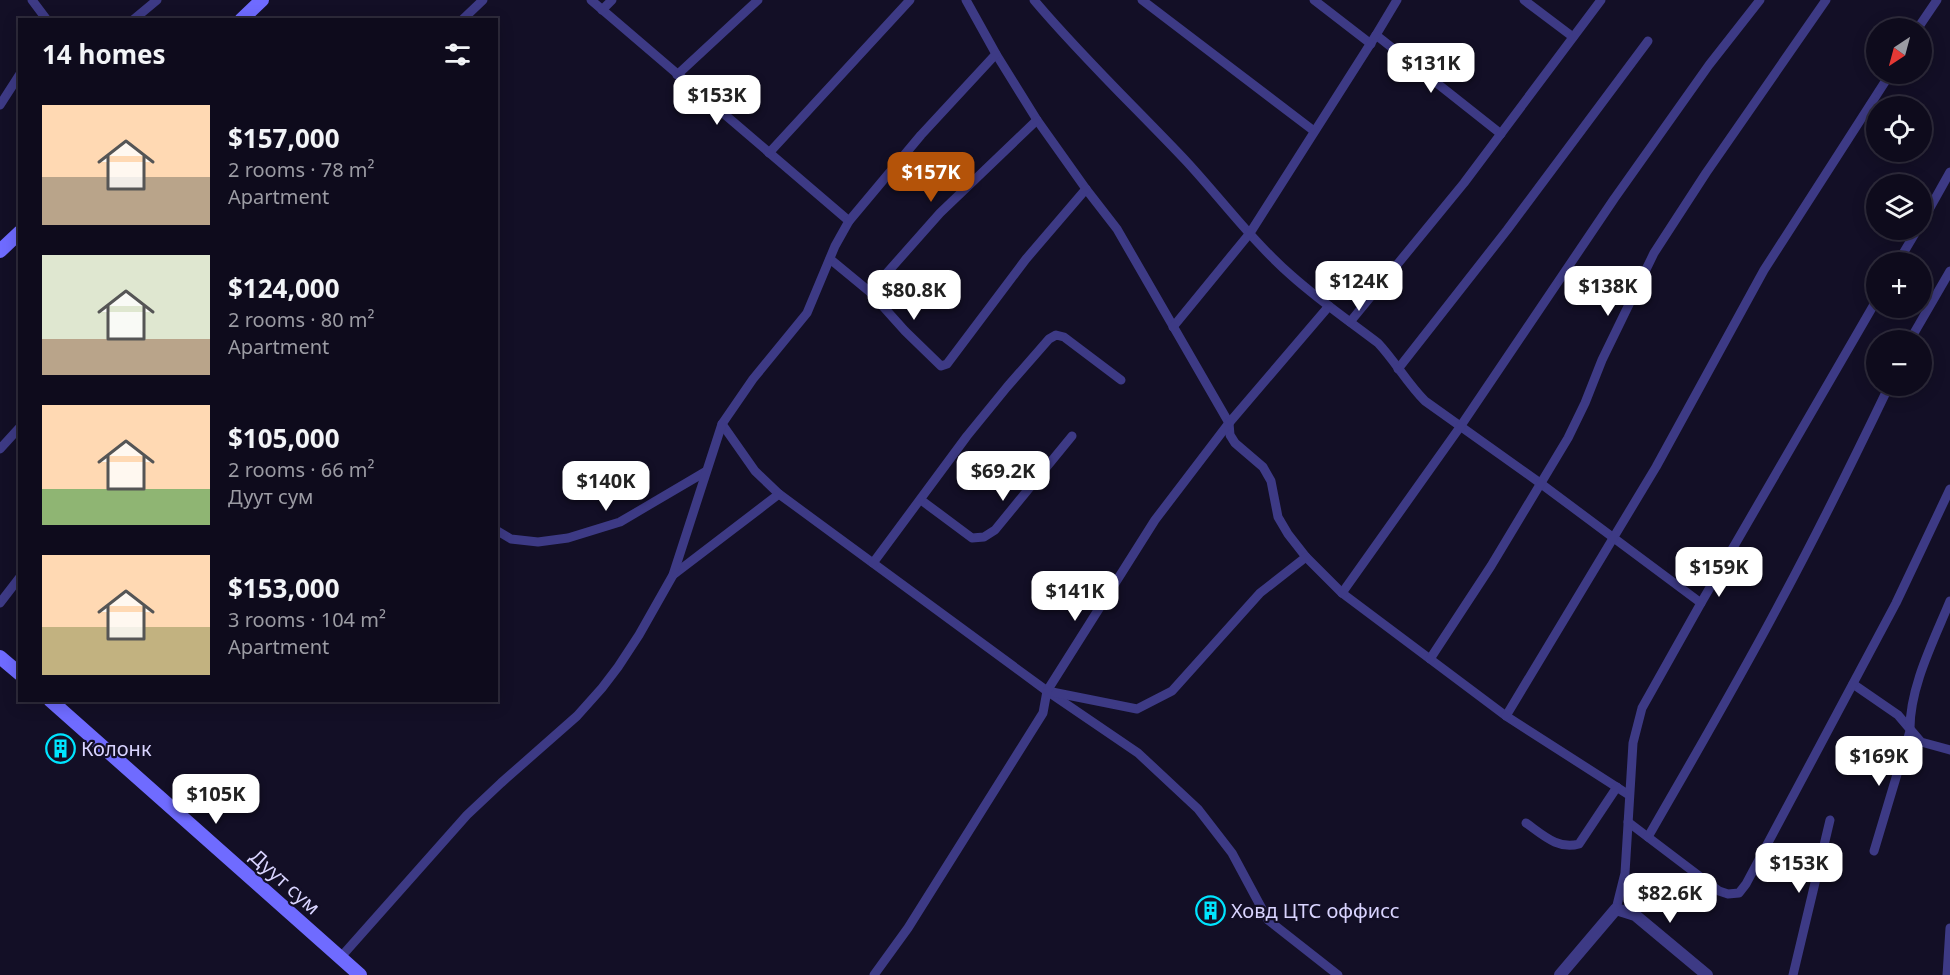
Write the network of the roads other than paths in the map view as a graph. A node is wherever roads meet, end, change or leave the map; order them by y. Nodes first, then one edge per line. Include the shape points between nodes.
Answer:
1 (31, 0) edge
2 (157, 0) edge
3 (262, 0) edge
4 (483, 0) edge
5 (591, 0) edge
6 (612, 0) edge
7 (758, 0) edge
8 (910, 0) edge
9 (966, 0) edge
10 (1034, 0) edge
11 (1142, 0) edge
12 (1314, 0) edge
13 (1397, 0) edge
14 (1524, 0) edge
15 (1601, 0) edge
16 (1760, 0) edge
17 (1826, 0) edge
18 (1937, 0) edge
19 (602, 10) junction
20 (37, 18) edge
21 (45, 18) edge
22 (135, 18) edge
23 (243, 18) edge
24 (464, 18) edge
25 (1925, 18) edge
26 (1573, 37) junction
27 (1373, 40) junction
28 (1648, 41) dead end
29 (996, 54) junction
30 (677, 75) junction
31 (18, 77) edge
32 (1884, 84) edge
33 (0, 105) edge
34 (1037, 120) junction
35 (1314, 131) junction
36 (1500, 134) junction
37 (769, 153) junction
38 (1950, 172) edge
39 (1086, 189) junction
40 (1932, 204) edge
41 (849, 221) junction
42 (1250, 233) junction
43 (18, 234) edge
44 (0, 251) edge
45 (830, 259) junction
46 (1950, 271) edge
47 (870, 292) junction
48 (1329, 306) junction
49 (1866, 318) edge
50 (1350, 321) junction
51 (1173, 327) junction
52 (1916, 330) edge
53 (1398, 369) junction
54 (1121, 380) dead end
55 (1883, 396) edge
56 (1229, 423) junction
57 (722, 424) junction
58 (1461, 426) junction
59 (18, 429) edge
60 (1072, 436) dead end
61 (0, 449) edge
62 (705, 472) junction
63 (1540, 483) junction
64 (1950, 489) edge
65 (779, 494) junction
66 (921, 500) junction
67 (498, 531) edge
68 (1614, 538) junction
69 (1306, 557) junction
70 (873, 563) junction
71 (673, 575) junction
72 (18, 580) edge
73 (1342, 593) junction
74 (1950, 601) edge
75 (0, 603) edge
76 (1701, 603) junction
77 (0, 657) edge
78 (1430, 660) junction
79 (18, 672) edge
80 (1853, 684) junction
81 (1047, 691) junction
82 (52, 702) edge
83 (1506, 716) junction
84 (1910, 731) junction
85 (1950, 750) edge
86 (1617, 787) junction
87 (1629, 795) junction
88 (1830, 820) dead end
89 (1628, 822) junction
90 (1526, 823) dead end
91 (1648, 837) junction
92 (1874, 851) dead end
93 (1616, 909) junction
94 (1950, 928) edge
95 (340, 958) junction
96 (360, 975) edge
97 (874, 975) edge
98 (1338, 975) edge
99 (1560, 975) edge
100 (1707, 975) edge
101 (1793, 975) edge
102 (1947, 975) edge

1 - 20 street
1 - 21 street
2 - 22 street
3 - 23 main road
4 - 24 street
5 - 19 street
6 - 19 street
7 - 30 street
8 - 37 street
9 - 29 street
10 - 42 street
11 - 35 street
12 - 27 street
13 - 27 street
14 - 26 street
15 - 26 street
16 - 58 street via 1614,199
17 - 63 street via 1654,254 1568,438
18 - 25 street
19 - 30 street
26 - 36 street
27 - 35 street
27 - 36 street
28 - 53 street
29 - 34 street
29 - 41 street
30 - 37 street
31 - 33 street
32 - 68 street via 1764,270
34 - 39 street
34 - 47 street via 940,213
35 - 42 street
36 - 50 street
37 - 41 street
38 - 40 street
39 - 47 street via 1026,259 947,364 941,366
39 - 51 street via 1117,229
41 - 45 street
42 - 48 street via 1291,275
42 - 51 street
43 - 44 main road
45 - 47 street
45 - 57 street via 807,313
46 - 52 street
48 - 50 street
48 - 56 street
49 - 76 street
50 - 53 street via 1378,343
51 - 56 street
53 - 58 street via 1425,401
54 - 66 street via 1064,337 1056,335 1049,339 974,428
55 - 91 street via 1776,610
56 - 69 street via 1235,443 1263,467 1271,481 1278,517
56 - 81 street via 1155,520
57 - 62 street
57 - 65 street via 755,471
58 - 63 street
58 - 73 street
59 - 61 street
60 - 66 street via 1013,510 984,537 972,538
62 - 67 street via 620,522 568,538 538,542 512,539
62 - 71 street
63 - 68 street
63 - 78 street
64 - 80 street
65 - 70 street
65 - 71 street
66 - 70 street
68 - 76 street
68 - 83 street
69 - 73 street
69 - 81 street via 1260,593 1173,691 1137,709
70 - 81 street
71 - 95 street via 639,635 596,695 560,733 473,809
72 - 75 street
73 - 78 street
74 - 84 street via 1926,660 1910,714
76 - 87 street via 1642,708 1633,743
77 - 79 main road
78 - 83 street
80 - 84 street via 1898,715
80 - 91 street via 1739,893 1719,891
81 - 97 street via 1043,713 908,928
81 - 98 street via 1138,753 1198,809 1232,853 1268,920
82 - 95 main road, Дуут сум
83 - 86 street
84 - 85 street via 1921,742
84 - 92 street
86 - 87 street
86 - 90 street via 1580,844 1568,847 1552,842
87 - 89 street
88 - 101 street
89 - 91 street
89 - 93 street via 1625,873
93 - 99 street
93 - 100 street via 1635,915
94 - 102 street
95 - 96 main road, Дуут сум

